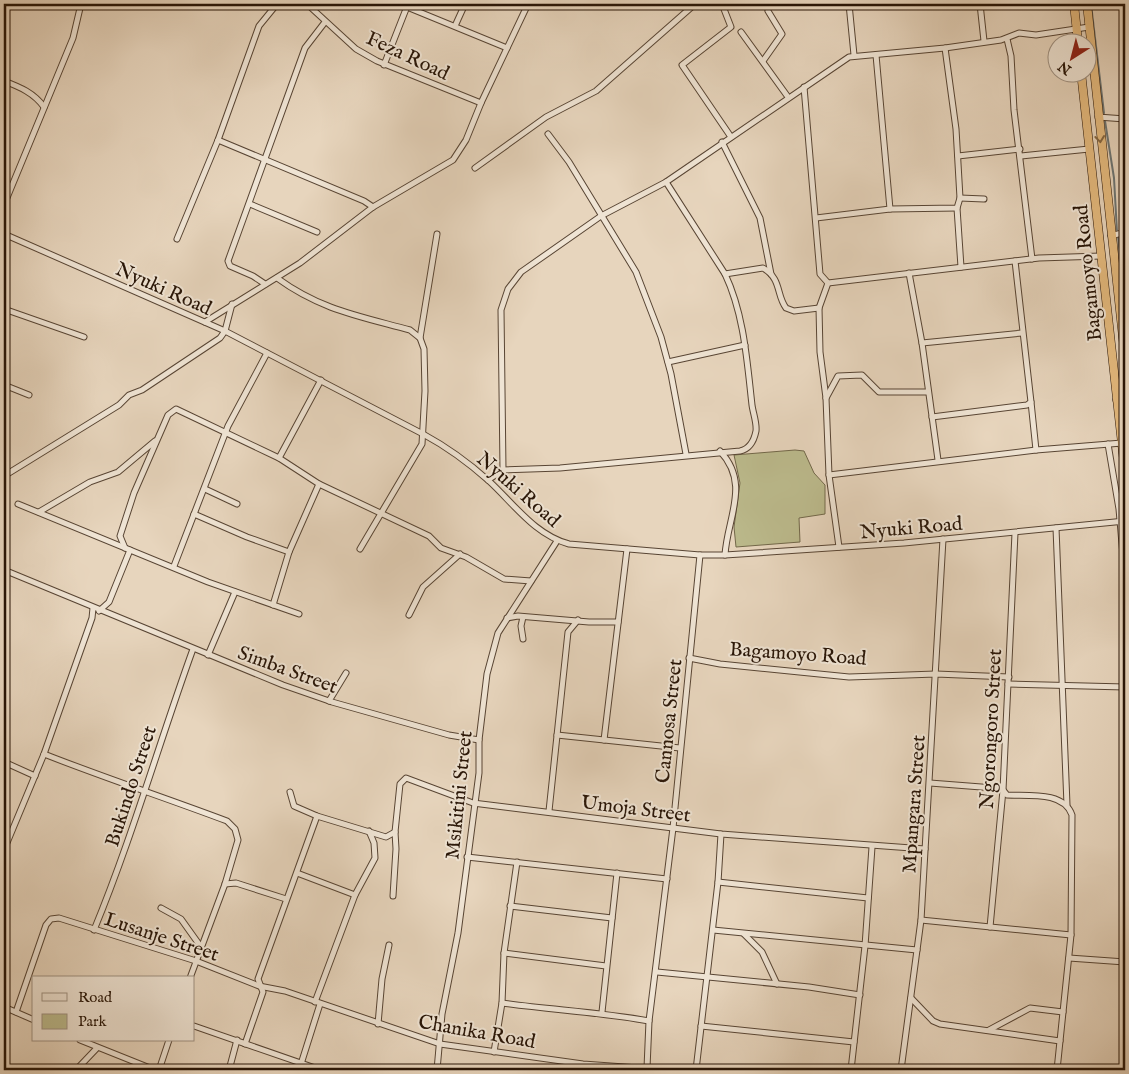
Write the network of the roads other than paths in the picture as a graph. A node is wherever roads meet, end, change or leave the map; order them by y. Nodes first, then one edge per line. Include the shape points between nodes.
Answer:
1 (81, 4) edge
2 (276, 4) edge
3 (307, 4) edge
4 (465, 4) edge
5 (528, 4) edge
6 (695, 4) edge
7 (722, 4) edge
8 (849, 4) edge
9 (980, 4) edge
10 (1074, 4) edge
11 (1087, 4) edge
12 (407, 5) edge
13 (768, 11) dead end
14 (325, 22) junction
15 (455, 26) junction
16 (1089, 27) junction
17 (1076, 28) junction
18 (741, 32) dead end
19 (1077, 32) edge
20 (1007, 39) junction
21 (984, 41) junction
22 (507, 48) junction
23 (945, 48) junction
24 (854, 55) junction
25 (876, 55) junction
26 (763, 61) junction
27 (384, 64) junction
28 (4, 81) edge
29 (1082, 82) edge
30 (804, 87) junction
31 (788, 97) junction
32 (481, 103) junction
33 (44, 107) junction
34 (1098, 117) junction
35 (1125, 119) edge
36 (548, 134) dead end
37 (731, 136) junction
38 (218, 140) junction
39 (722, 142) junction
40 (1020, 149) junction
41 (1090, 149) junction
42 (958, 156) junction
43 (1021, 156) junction
44 (265, 160) junction
45 (475, 168) dead end
46 (666, 182) junction
47 (960, 198) junction
48 (984, 199) dead end
49 (250, 204) junction
50 (4, 205) edge
51 (373, 207) junction
52 (957, 208) junction
53 (890, 209) junction
54 (601, 216) junction
55 (816, 218) junction
56 (316, 232) dead end
57 (1125, 232) edge
58 (4, 234) edge
59 (436, 234) dead end
60 (1111, 236) junction
61 (177, 239) dead end
62 (1101, 256) junction
63 (1032, 259) junction
64 (1015, 261) junction
65 (961, 267) junction
66 (909, 273) junction
67 (725, 274) junction
68 (771, 274) junction
69 (277, 278) junction
70 (828, 283) junction
71 (265, 284) junction
72 (1122, 296) edge
73 (232, 304) junction
74 (819, 308) junction
75 (4, 309) edge
76 (205, 322) junction
77 (225, 331) junction
78 (1022, 332) junction
79 (84, 337) dead end
80 (420, 338) junction
81 (922, 343) junction
82 (745, 345) junction
83 (266, 353) junction
84 (1125, 356) edge
85 (668, 362) junction
86 (321, 380) junction
87 (4, 385) edge
88 (927, 392) junction
89 (29, 395) dead end
90 (826, 398) junction
91 (1121, 400) edge
92 (1030, 402) junction
93 (932, 417) junction
94 (225, 434) junction
95 (423, 434) junction
96 (157, 440) junction
97 (1122, 443) junction
98 (1108, 444) junction
99 (1036, 450) junction
100 (720, 451) junction
101 (686, 454) junction
102 (279, 458) junction
103 (938, 460) junction
104 (503, 470) junction
105 (1125, 470) edge
106 (829, 475) junction
107 (4, 476) edge
108 (488, 480) junction
109 (319, 484) junction
110 (205, 490) junction
111 (18, 504) dead end
112 (237, 504) dead end
113 (39, 512) junction
114 (381, 512) junction
115 (194, 514) junction
116 (1122, 521) edge
117 (1056, 528) junction
118 (1014, 533) junction
119 (943, 539) junction
120 (557, 541) junction
121 (839, 547) junction
122 (128, 549) junction
123 (360, 549) dead end
124 (627, 549) junction
125 (290, 552) junction
126 (460, 554) junction
127 (725, 555) junction
128 (700, 556) junction
129 (174, 566) junction
130 (4, 570) edge
131 (1125, 579) edge
132 (531, 581) junction
133 (235, 592) junction
134 (273, 605) junction
135 (93, 608) junction
136 (99, 611) junction
137 (299, 614) dead end
138 (409, 615) dead end
139 (523, 617) junction
140 (506, 619) junction
141 (578, 620) junction
142 (618, 622) junction
143 (523, 639) dead end
144 (193, 649) junction
145 (208, 656) junction
146 (689, 658) junction
147 (346, 673) dead end
148 (936, 674) junction
149 (1009, 677) junction
150 (1008, 684) junction
151 (1062, 686) junction
152 (1125, 687) edge
153 (328, 701) junction
154 (557, 734) junction
155 (479, 740) junction
156 (604, 740) junction
157 (680, 748) junction
158 (44, 754) junction
159 (4, 762) edge
160 (35, 776) junction
161 (930, 783) junction
162 (144, 790) junction
163 (1003, 790) junction
164 (290, 792) dead end
165 (473, 803) junction
166 (1067, 804) junction
167 (549, 812) junction
168 (317, 816) junction
169 (673, 828) junction
170 (369, 831) junction
171 (395, 832) junction
172 (721, 834) junction
173 (872, 847) junction
174 (925, 849) junction
175 (4, 850) edge
176 (467, 857) junction
177 (517, 862) junction
178 (296, 873) junction
179 (616, 873) junction
180 (667, 879) junction
181 (718, 882) junction
182 (225, 884) junction
183 (355, 895) junction
184 (393, 896) dead end
185 (868, 898) junction
186 (286, 899) junction
187 (510, 906) junction
188 (161, 908) dead end
189 (612, 918) junction
190 (921, 920) junction
191 (990, 927) junction
192 (94, 930) junction
193 (712, 930) junction
194 (744, 933) junction
195 (1071, 935) junction
196 (389, 945) dead end
197 (865, 946) junction
198 (201, 947) junction
199 (917, 950) junction
200 (504, 953) junction
201 (1069, 958) junction
202 (196, 961) junction
203 (1125, 962) edge
204 (606, 966) junction
205 (657, 972) junction
206 (191, 976) edge
207 (707, 978) junction
208 (777, 984) junction
209 (259, 986) junction
210 (860, 995) junction
211 (910, 998) junction
212 (317, 1003) junction
213 (502, 1003) junction
214 (4, 1007) edge
215 (16, 1012) junction
216 (602, 1012) junction
217 (1063, 1012) junction
218 (32, 1019) edge
219 (649, 1021) junction
220 (378, 1024) junction
221 (195, 1026) edge
222 (701, 1026) junction
223 (988, 1030) junction
224 (237, 1040) junction
225 (1060, 1040) junction
226 (84, 1042) edge
227 (168, 1042) edge
228 (854, 1042) junction
229 (245, 1044) junction
230 (440, 1044) junction
231 (98, 1048) junction
232 (1125, 1048) edge
233 (494, 1052) junction
234 (301, 1064) junction
235 (583, 1064) junction
236 (648, 1068) junction
237 (76, 1070) edge
238 (157, 1070) edge
239 (229, 1070) edge
240 (321, 1070) edge
241 (437, 1070) edge
242 (582, 1070) edge
243 (666, 1070) edge
244 (696, 1070) edge
245 (851, 1070) edge
246 (900, 1070) edge
247 (1056, 1070) edge
248 (1123, 1070) edge

1 - 33 street via 73,38
2 - 38 street via 259,26
3 - 14 street, Feza Road
4 - 15 street
5 - 22 street
6 - 45 street via 596,91 546,117
7 - 37 street via 731,27 682,65
8 - 24 street
9 - 21 street
10 - 17 highway
11 - 16 highway, Bagamoyo Road
12 - 15 street
12 - 27 street
13 - 26 street via 782,34
14 - 27 street, Feza Road via 356,49
14 - 44 street via 305,48
15 - 22 street
16 - 17 street
16 - 34 highway, Bagamoyo Road
17 - 19 highway
17 - 20 street via 1036,35 1020,33
18 - 26 street
20 - 21 street
20 - 40 street
21 - 23 street
22 - 32 street
23 - 25 street
23 - 42 street
24 - 25 street
24 - 30 street
25 - 53 street
26 - 31 street
27 - 32 street, Feza Road
28 - 33 street via 23,88
29 - 41 highway, Bagamoyo Road
30 - 31 street
30 - 55 street
31 - 37 street
32 - 51 street via 466,140 453,160
33 - 50 street
34 - 35 street
34 -> 60 highway, Bagamoyo Road
36 - 54 street
37 - 39 street
38 - 44 street
38 - 61 street
39 - 46 street
39 - 68 street via 760,218
40 - 42 street
40 - 43 street
41 - 43 street
41 - 62 highway, Bagamoyo Road
42 - 47 street
43 - 63 street
44 - 49 street
44 - 51 street
46 - 54 street
46 - 67 street
47 - 48 street
47 - 52 street
49 - 56 street
49 - 71 street via 228,263
51 - 69 street
52 - 53 street
52 - 65 street
53 - 55 street
54 - 85 street via 636,272
54 - 104 street via 521,272 508,290 501,310
55 - 70 street via 820,274
57 - 60 street
58 - 76 street, Nyuki Road
59 - 80 street
60 - 72 highway, Bagamoyo Road
62 - 63 street
62 - 91 highway, Bagamoyo Road
63 - 64 street
64 - 65 street
64 - 78 street
65 - 66 street
66 - 70 street
66 - 81 street
67 - 68 street via 763,268
67 - 82 street via 737,304
68 - 74 street via 779,285 786,308 794,311
69 - 71 street
69 - 80 street via 321,304 410,330
70 - 74 street
71 - 73 street
72 - 84 highway, Bagamoyo Road
73 - 76 street
73 - 77 street
74 - 90 street via 820,362
75 - 79 street
76 - 77 street, Nyuki Road
77 - 83 street, Nyuki Road
77 - 107 street via 209,347
78 - 81 street
78 - 92 street
80 - 95 street via 424,349
81 - 88 street
82 - 85 street
82 - 100 street via 756,429 746,449
83 - 86 street, Nyuki Road
83 - 94 street
85 - 101 street
86 - 95 street, Nyuki Road
86 - 102 street
87 - 89 street
88 - 90 street via 879,392 866,377 857,374 838,376
88 - 93 street
90 - 106 street
91 - 97 highway, Bagamoyo Road
92 - 93 street via 1027,405
92 - 99 street
93 - 103 street
94 - 96 street via 176,409 168,415
94 - 102 street
94 - 110 street
95 - 108 street, Nyuki Road via 446,446
95 - 114 street via 422,444
96 - 113 street via 118,472 90,482
96 - 122 street via 120,536
97 - 98 street
97 - 105 highway, Bagamoyo Road
98 - 99 street
98 - 116 street
99 - 103 street
100 - 101 street
100 - 127 street via 735,475 736,491
101 - 104 street via 560,468
102 - 109 street
103 - 106 street
104 - 108 street
106 - 121 street
108 - 120 street, Nyuki Road via 536,527
109 - 114 street
109 - 125 street
110 - 112 street
110 - 115 street
111 - 113 street
113 - 122 street
114 - 123 street
114 - 126 street via 429,536 441,548
115 - 125 street
115 - 129 street
116 - 117 street, Nyuki Road
116 - 131 street
117 - 118 street, Nyuki Road
117 - 151 street
118 - 119 street, Nyuki Road
118 - 149 street, Ngorongoro Street
119 - 121 street, Nyuki Road
119 - 148 street, Mpangara Street
120 - 124 street, Nyuki Road
120 - 132 street, Msikitini Street
121 - 127 street, Nyuki Road
122 - 129 street
122 - 136 street via 109,602
124 - 128 street, Nyuki Road
124 - 142 street
125 - 134 street
126 - 132 street via 504,579
126 - 138 street via 423,588
127 - 128 street, Nyuki Road
128 - 146 street, Cannosa Street
129 - 133 street
130 - 135 street, Simba Street
132 - 140 street, Msikitini Street
133 - 134 street
133 - 145 street
134 - 137 street
135 - 136 street, Simba Street
135 - 158 street
136 - 144 street, Simba Street
139 - 140 street
139 - 141 street
139 - 143 street
140 - 155 street, Msikitini Street via 492,646
141 - 142 street
141 - 154 street via 568,632
142 - 156 street
144 - 145 street, Simba Street
144 - 162 street, Bukindo Street
145 - 153 street, Simba Street
146 - 148 street, Bagamoyo Road via 849,677
146 - 157 street, Cannosa Street
147 - 153 street
148 - 149 street, Bagamoyo Road
148 - 161 street, Mpangara Street
149 - 150 street, Ngorongoro Street
150 - 151 street
150 - 163 street, Ngorongoro Street
151 - 152 street
151 - 166 street
153 - 155 street, Simba Street via 449,735
154 - 156 street
154 - 167 street
155 - 165 street, Msikitini Street
156 - 157 street
157 - 169 street, Cannosa Street
158 - 160 street
158 - 162 street via 119,784
159 - 160 street
160 - 175 street
161 - 163 street
161 - 174 street, Mpangara Street
162 - 182 street via 232,824 238,840
162 - 192 street, Bukindo Street via 120,866
163 - 166 street via 1007,795 1057,798
163 - 191 street, Ngorongoro Street
164 - 168 street via 294,806
165 - 167 street, Umoja Street
165 - 171 street, Umoja Street via 404,778 400,784
165 - 176 street, Msikitini Street
166 - 195 street via 1072,815
167 - 169 street, Umoja Street
168 - 170 street
168 - 178 street
169 - 172 street, Umoja Street
169 - 180 street, Cannosa Street
170 - 171 street via 386,837
170 - 183 street via 375,858
171 - 184 street
172 - 173 street, Umoja Street
172 - 181 street
173 - 174 street, Umoja Street
173 - 185 street
174 - 190 street, Mpangara Street
176 - 177 street
176 - 230 street, Msikitini Street
177 - 179 street
177 - 187 street
178 - 183 street
178 - 186 street
179 - 180 street
179 - 189 street
180 - 205 street, Cannosa Street
181 - 185 street
181 - 193 street
182 - 186 street via 236,883
182 - 198 street
183 - 212 street
185 - 197 street
186 - 209 street via 258,979
187 - 189 street
187 - 200 street
188 - 198 street via 180,919
189 - 204 street
190 - 191 street
190 - 199 street, Mpangara Street
191 - 195 street
192 - 202 street, Lusanje Street
192 - 215 street, Lusanje Street via 55,918 46,925
193 - 194 street
193 - 207 street
194 - 197 street
194 - 208 street via 762,952
195 - 201 street
196 - 220 street
197 - 199 street
197 - 210 street
198 - 202 street
199 - 211 street, Mpangara Street
200 - 204 street
200 - 213 street
201 - 203 street
201 - 217 street
202 - 206 street
202 - 209 street, Lusanje Street
204 - 216 street
205 - 207 street
205 - 219 street, Cannosa Street
207 - 208 street
207 - 222 street
208 - 210 street
209 - 212 street, Chanika Road via 285,991
209 - 229 street via 262,992
210 - 228 street
211 - 223 street via 936,1023
211 - 246 street, Mpangara Street
212 - 220 street, Chanika Road
212 - 234 street
213 - 216 street
213 - 233 street
214 - 215 street
215 - 218 street
216 - 219 street
217 - 223 street via 1030,1008
217 - 225 street
219 - 236 street, Cannosa Street
220 - 230 street, Chanika Road
221 - 224 street
222 - 228 street
222 - 244 street
223 - 225 street
224 - 229 street
224 - 239 street
225 - 247 street
226 - 231 street
227 - 238 street
228 - 245 street
229 - 234 street
230 - 233 street, Chanika Road
230 - 241 street, Msikitini Street
231 - 237 street
231 - 238 street
232 - 248 street
233 - 235 street, Chanika Road
234 - 240 street
235 - 236 street, Chanika Road
235 - 242 street
236 - 243 street, Chanika Road

